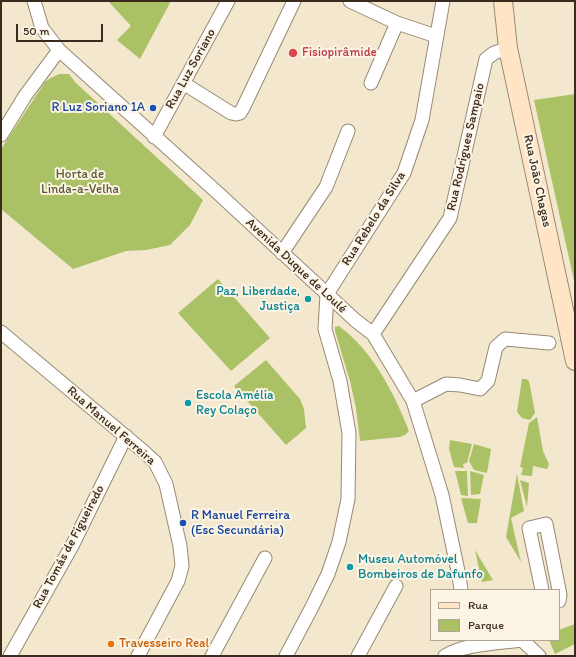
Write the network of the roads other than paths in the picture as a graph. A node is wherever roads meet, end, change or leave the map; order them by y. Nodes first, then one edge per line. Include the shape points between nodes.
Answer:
1 (34, 1) edge
2 (228, 1) edge
3 (294, 1) edge
4 (350, 1) edge
5 (443, 1) edge
6 (503, 1) edge
7 (398, 23) junction
8 (436, 36) junction
9 (508, 48) junction
10 (58, 50) junction
11 (182, 83) junction
12 (371, 83) dead end
13 (348, 130) dead end
14 (1, 135) edge
15 (154, 137) junction
16 (282, 253) junction
17 (327, 294) junction
18 (1, 332) edge
19 (372, 334) junction
20 (549, 342) dead end
21 (575, 360) edge
22 (413, 401) junction
23 (126, 436) junction
24 (265, 558) dead end
25 (396, 586) dead end
26 (461, 589) edge
27 (542, 589) edge
28 (559, 589) edge
29 (515, 641) edge
30 (523, 641) edge
31 (467, 648) edge
32 (10, 656) edge
33 (138, 656) edge
34 (212, 656) edge
35 (286, 656) edge
36 (358, 656) edge
37 (445, 656) edge
38 (539, 656) edge

1 - 10 street, Avenida Duque de Loulé via 42,28
2 - 11 street, Rua Luz Soriano
3 - 11 street via 240,113 231,113
4 - 7 street
5 - 8 street, Rua Rebelo da Silva
6 - 9 street, Rua João Chagas
7 - 8 street
7 - 12 street
8 - 17 street, Rua Rebelo da Silva via 422,120 404,173
9 - 19 street, Rua Rodrigues Sampaio via 486,59 450,218
9 - 21 street, Rua João Chagas
10 - 14 street
10 - 15 street, Avenida Duque de Loulé
11 - 15 street, Rua Luz Soriano
13 - 16 street via 326,187
15 - 16 street, Avenida Duque de Loulé
16 - 17 street, Avenida Duque de Loulé
17 - 19 street, Avenida Duque de Loulé
17 - 35 street via 325,329 340,381 349,433 348,499 339,542 326,578
18 - 23 street, Rua Manuel Ferreira
19 - 22 street, Avenida Duque de Loulé
20 - 22 street via 505,339 496,346 488,381 480,389 446,384
22 - 26 street, Avenida Duque de Loulé via 442,496
23 - 32 street, Rua Tomás de Figueiredo via 73,544
23 - 33 street, Rua Manuel Ferreira via 155,462 162,473 182,566 178,581
24 - 34 street
25 - 36 street
27 - 28 street via 529,528 546,524
29 - 31 street
30 - 38 street
31 - 37 street

